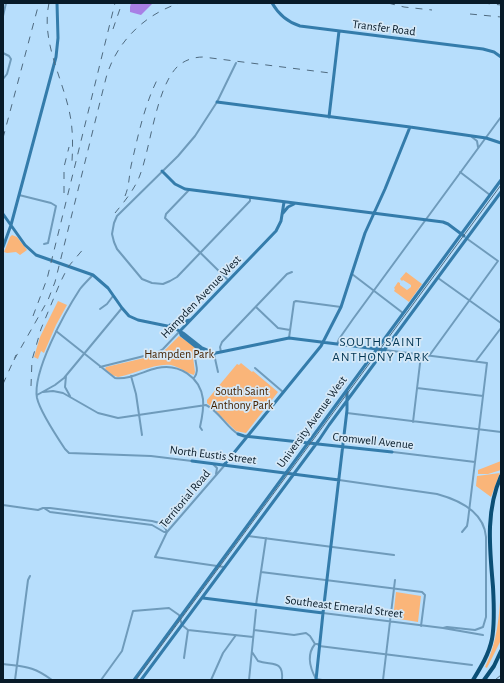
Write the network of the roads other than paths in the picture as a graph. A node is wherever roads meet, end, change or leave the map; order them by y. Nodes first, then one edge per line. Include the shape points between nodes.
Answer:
1 (5, 3) edge
2 (57, 3) edge
3 (272, 3) edge
4 (3, 16) edge
5 (339, 31) junction
6 (3, 53) edge
7 (501, 57) edge
8 (236, 63) dead end
9 (3, 79) edge
10 (217, 102) junction
11 (328, 117) junction
12 (501, 117) edge
13 (410, 127) junction
14 (470, 136) junction
15 (486, 138) junction
16 (501, 143) edge
17 (478, 148) junction
18 (162, 172) junction
19 (460, 172) junction
20 (501, 180) edge
21 (189, 190) junction
22 (501, 192) edge
23 (19, 195) junction
24 (490, 195) junction
25 (250, 198) junction
26 (284, 202) junction
27 (297, 204) junction
28 (14, 213) junction
29 (4, 214) edge
30 (282, 214) junction
31 (374, 214) junction
32 (425, 220) junction
33 (11, 225) junction
34 (17, 235) junction
35 (463, 235) junction
36 (6, 238) junction
37 (467, 238) junction
38 (44, 244) dead end
39 (3, 247) edge
40 (200, 254) junction
41 (292, 272) dead end
42 (352, 274) junction
43 (93, 275) junction
44 (438, 278) junction
45 (229, 281) junction
46 (374, 291) junction
47 (113, 296) junction
48 (469, 300) junction
49 (256, 307) junction
50 (341, 307) junction
51 (122, 308) junction
52 (100, 309) dead end
53 (403, 313) junction
54 (192, 320) junction
55 (501, 323) edge
56 (167, 325) junction
57 (501, 328) edge
58 (290, 330) junction
59 (56, 331) junction
60 (180, 331) junction
61 (289, 338) junction
62 (322, 342) junction
63 (338, 344) junction
64 (198, 347) junction
65 (377, 349) junction
66 (385, 350) junction
67 (220, 352) junction
68 (214, 353) junction
69 (84, 354) junction
70 (421, 355) junction
71 (429, 356) junction
72 (476, 361) junction
73 (100, 367) junction
74 (255, 368) dead end
75 (218, 372) dead end
76 (67, 375) junction
77 (131, 376) junction
78 (194, 378) junction
79 (417, 388) junction
80 (347, 389) junction
81 (43, 392) junction
82 (283, 392) junction
83 (37, 395) junction
84 (483, 396) junction
85 (70, 397) junction
86 (348, 400) junction
87 (203, 405) junction
88 (347, 413) junction
89 (139, 415) junction
90 (413, 422) junction
91 (202, 430) dead end
92 (479, 430) junction
93 (501, 432) edge
94 (142, 434) dead end
95 (238, 434) joint
96 (248, 436) junction
97 (308, 443) junction
98 (316, 444) junction
99 (343, 446) junction
100 (392, 452) joint
101 (192, 461) joint
102 (211, 463) junction
103 (475, 463) junction
104 (224, 465) junction
105 (286, 473) junction
106 (294, 474) junction
107 (216, 475) junction
108 (501, 476) edge
109 (339, 480) junction
110 (3, 505) edge
111 (469, 508) junction
112 (167, 532) junction
113 (462, 532) dead end
114 (248, 536) junction
115 (266, 538) junction
116 (331, 546) junction
117 (394, 555) dead end
118 (217, 566) junction
119 (225, 567) junction
120 (261, 572) junction
121 (30, 576) dead end
122 (327, 580) junction
123 (395, 580) dead end
124 (393, 588) junction
125 (203, 598) junction
126 (256, 604) junction
127 (256, 610) dead end
128 (323, 613) junction
129 (180, 617) junction
130 (389, 622) junction
131 (182, 625) junction
132 (421, 626) junction
133 (442, 628) junction
134 (188, 630) junction
135 (254, 630) junction
136 (236, 635) junction
137 (483, 635) dead end
138 (253, 637) junction
139 (315, 644) junction
140 (320, 646) junction
141 (252, 650) junction
142 (501, 651) edge
143 (386, 654) junction
144 (184, 658) dead end
145 (258, 661) junction
146 (3, 664) edge
147 (251, 664) junction
148 (472, 665) dead end
149 (17, 666) junction
150 (316, 679) edge
151 (15, 680) edge
152 (52, 680) edge
153 (101, 680) edge
154 (134, 680) edge
155 (141, 680) edge
156 (211, 680) edge
157 (249, 680) edge
158 (282, 680) edge
159 (322, 680) edge
160 (383, 680) edge
161 (473, 680) edge
162 (484, 680) edge

1 - 4 street
2 - 23 street via 57,51
3 - 5 street, Transfer Road via 283,17 295,24
5 - 7 street, Transfer Road via 483,49
5 - 11 street
6 - 9 street via 11,60
8 - 10 street
10 - 11 street
10 - 18 street via 193,138
11 - 13 street
12 - 15 street
13 - 14 street
13 - 31 street, Territorial Road
14 - 15 street
14 - 17 street via 477,141
15 - 16 street
15 - 17 street
17 - 19 street
18 - 21 street via 181,188
18 - 40 street via 120,213 114,223 112,231 117,249 139,276 148,282 160,284 175,279
19 - 24 street
19 - 32 street
20 - 24 street, University Avenue West
21 - 25 street
21 - 40 street via 165,218
22 - 37 street, University Avenue West
23 - 28 street
23 - 38 street via 56,206 48,243
24 - 35 street, University Avenue West
25 - 26 street
25 - 40 street
26 - 27 street
26 - 30 street, Hampden Avenue West
27 - 30 street via 289,206
27 - 31 street
28 - 29 street via 10,217
28 - 33 street
29 - 33 street
30 - 45 street, Hampden Avenue West via 276,231
31 - 32 street
31 - 42 street, Territorial Road
32 - 35 street via 445,223
32 - 46 street
33 - 34 street
33 - 36 street
34 - 36 street via 12,234
34 - 43 street via 28,249 43,258
35 - 37 street
35 - 53 street, University Avenue West
36 - 39 street
37 - 44 street, University Avenue West
37 - 48 street via 498,260
40 - 45 street
41 - 49 street via 287,274
42 - 46 street
42 - 50 street, Territorial Road
43 - 47 street
43 - 59 street via 81,288
44 - 48 street
44 - 66 street, University Avenue West
45 - 54 street, Hampden Avenue West
46 - 53 street
46 - 63 street
47 - 51 street
47 - 52 street
48 - 55 street
48 - 71 street
49 - 58 street via 278,328
49 - 67 street via 222,342
50 - 58 street via 296,301
50 - 62 street, Territorial Road
51 - 56 street via 134,318
51 - 69 street
53 - 65 street, University Avenue West
54 - 56 street
54 - 60 street, Hampden Avenue West
56 - 60 street
57 - 72 street
58 - 61 street
59 - 69 street
59 - 83 street via 39,374
60 - 64 street
60 - 73 street, Hampden Avenue West via 156,353
61 - 62 street
61 - 67 street
62 - 63 street
62 - 82 street, Territorial Road
63 - 65 street
64 - 68 street via 206,353
64 - 78 street via 194,355 197,372
65 - 66 street
65 - 80 street, University Avenue West
66 - 70 street
66 - 86 street, University Avenue West
67 - 68 street
68 - 75 street
69 - 73 street
69 - 76 street
70 - 71 street
70 - 79 street
71 - 72 street
72 - 84 street via 487,363
73 - 77 street via 115,378
74 - 82 street
76 - 81 street
76 - 85 street via 65,387
77 - 78 street via 167,367 181,370
77 - 89 street
78 - 87 street via 202,394
79 - 84 street
79 - 90 street
80 - 86 street
80 - 97 street, University Avenue West
81 - 83 street
81 - 85 street via 58,392
82 - 96 street, Territorial Road
83 - 101 street, North Eustis Street via 42,410 64,449 69,453 151,456
84 - 92 street
85 - 89 street via 103,415 118,418
86 - 88 street
86 - 98 street, University Avenue West
87 - 89 street
87 - 91 street via 200,427
87 - 95 street, Cromwell Avenue via 209,406
88 - 90 street
88 - 99 street
89 - 94 street
90 - 92 street
92 - 93 street
92 - 103 street
95 - 96 street, Cromwell Avenue
96 - 97 street, Cromwell Avenue
96 - 104 street, Territorial Road
97 - 98 street, Cromwell Avenue
97 - 105 street, University Avenue West
98 - 99 street, Cromwell Avenue
98 - 106 street, University Avenue West
99 - 100 street, Cromwell Avenue
99 - 109 street
100 - 103 street, Cromwell Avenue
101 - 102 street, North Eustis Street
102 - 104 street, North Eustis Street
102 - 107 street via 217,468
103 - 111 street
104 - 105 street, North Eustis Street
104 - 107 street, Territorial Road
105 - 106 street, North Eustis Street
105 - 118 street, University Avenue West
106 - 109 street, North Eustis Street
106 - 114 street, University Avenue West
107 - 112 street, Territorial Road
108 - 161 highway via 490,514 494,626 488,652
109 - 111 street, North Eustis Street via 430,493 450,498
109 - 116 street
110 - 112 street via 152,520 161,524
111 - 113 street via 467,526
111 - 133 street via 480,519 486,532 486,619 482,627 475,630
112 - 118 street, Territorial Road via 155,557
114 - 115 street
114 - 119 street, University Avenue West
115 - 116 street
115 - 120 street
116 - 117 street
116 - 122 street
118 - 119 street
118 - 129 street, University Avenue West
119 - 125 street, University Avenue West
120 - 122 street
120 - 126 street
121 - 149 street
122 - 124 street
122 - 128 street
123 - 124 street
124 - 130 street
124 - 132 street via 424,593
125 - 126 street, Southeast Emerald Street
125 - 131 street, University Avenue West
126 - 128 street, Southeast Emerald Street
127 - 135 street
128 - 130 street, Southeast Emerald Street
128 - 140 street
129 - 131 street
129 - 153 street via 169,608 133,611 122,651
129 - 154 street, University Avenue West
130 - 132 street, Southeast Emerald Street
130 - 143 street
131 - 134 street
131 - 155 street, University Avenue West
132 - 133 street, Southeast Emerald Street
133 - 137 street, Southeast Emerald Street
134 - 136 street
134 - 144 street
135 - 138 street
135 - 139 street via 294,635 306,633
136 - 138 street
136 - 156 street via 223,653
138 - 141 street
139 - 140 street
139 - 150 street via 311,649 310,659
140 - 143 street
140 - 150 street
141 - 145 street
141 - 147 street
142 - 162 highway
143 - 148 street
143 - 160 street
145 - 147 street
145 - 158 street via 278,665 282,671
146 - 149 street
147 - 157 street
149 - 151 street
149 - 152 street via 37,669
150 - 159 street

